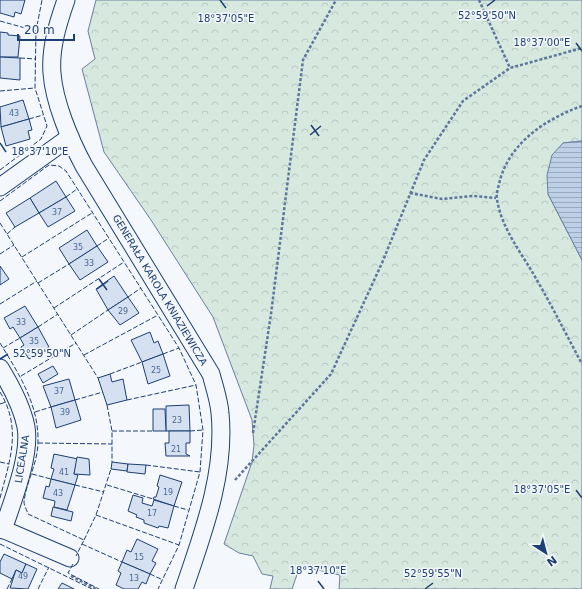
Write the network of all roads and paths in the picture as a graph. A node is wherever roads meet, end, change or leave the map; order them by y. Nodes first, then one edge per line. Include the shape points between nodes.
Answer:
1 (66, 0) edge
2 (336, 0) edge
3 (479, 0) edge
4 (582, 48) edge
5 (510, 68) junction
6 (582, 106) edge
7 (70, 137) junction
8 (0, 187) edge
9 (410, 194) junction
10 (496, 198) junction
11 (582, 364) edge
12 (0, 368) edge
13 (253, 434) dead end
14 (232, 484) dead end
15 (2, 529) edge
16 (70, 558) dead end
17 (184, 589) edge

1 - 7 street, GENERAŁA KAROLA KNIAZIEWICZA via 53,48 52,73 57,99
2 - 13 path via 303,60 272,314
3 - 5 path
4 - 5 path
5 - 9 path via 463,101 424,160
6 - 10 path via 542,125 517,148 502,171
7 - 8 street
7 - 17 street, GENERAŁA KAROLA KNIAZIEWICZA via 84,166 211,374 220,412 220,455 211,506
9 - 10 path via 442,200 473,196
9 - 14 path via 382,264 331,374
10 - 11 path via 506,229 535,276
12 - 15 street, LICEALNA via 14,393 26,428 22,467
15 - 16 street, LICEALNA

